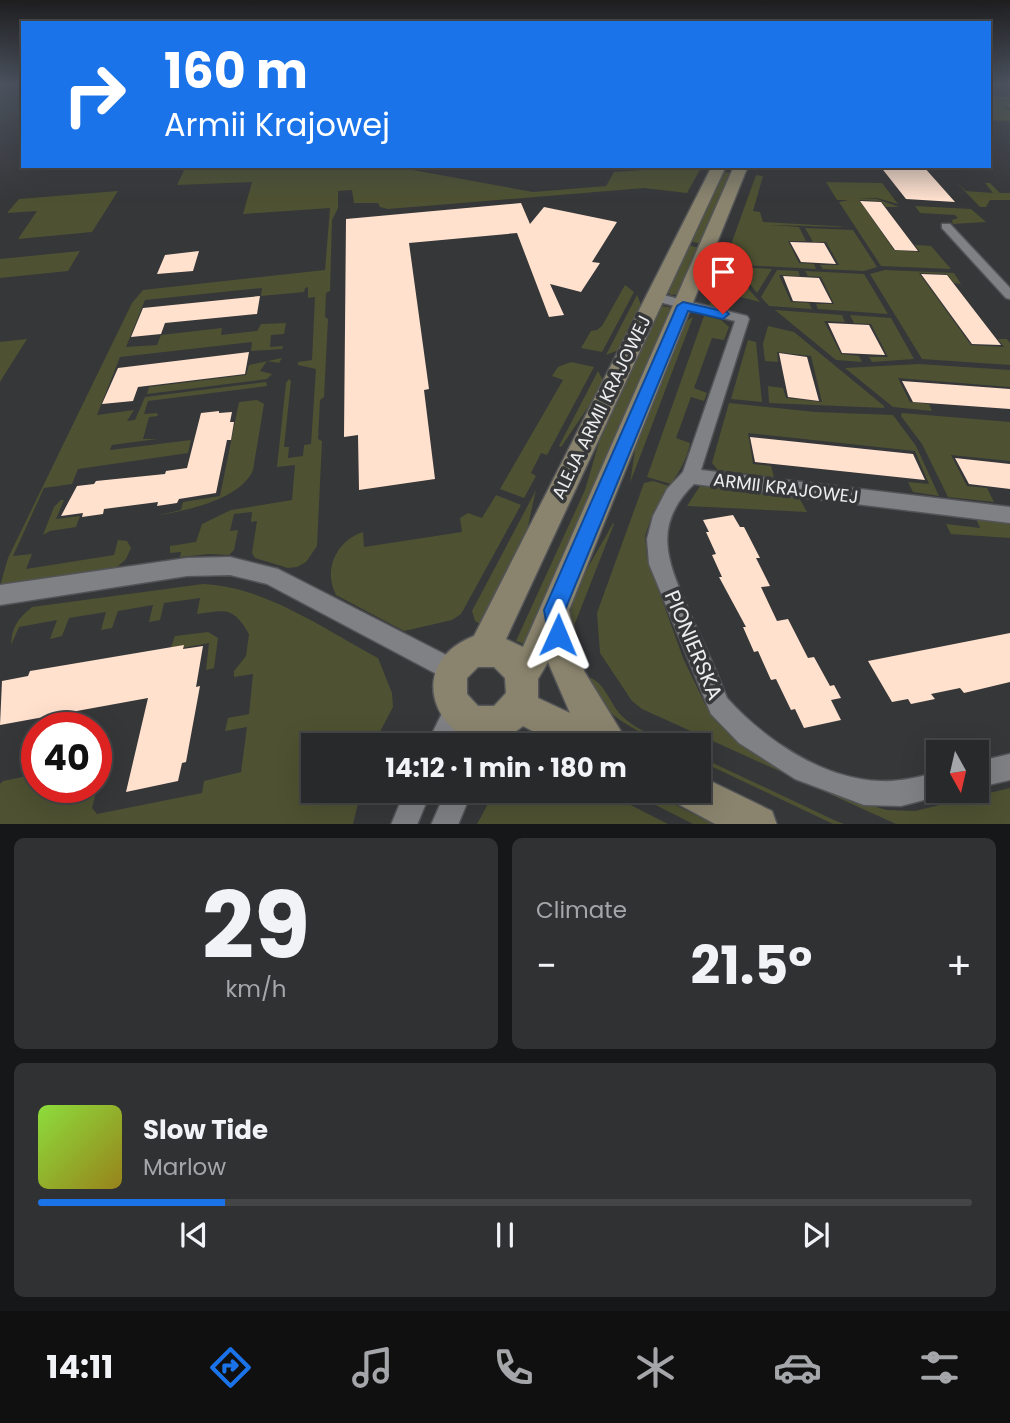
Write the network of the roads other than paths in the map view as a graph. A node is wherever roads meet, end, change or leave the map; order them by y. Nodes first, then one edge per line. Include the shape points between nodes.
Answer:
1 (718, 168) edge
2 (740, 168) edge
3 (946, 226) dead end
4 (1010, 296) edge
5 (654, 297) junction
6 (683, 306) junction
7 (690, 476) junction
8 (1010, 515) edge
9 (0, 596) edge
10 (554, 610) junction
11 (485, 648) junction
12 (454, 671) junction
13 (519, 690) junction
14 (456, 709) junction
15 (444, 733) edge
16 (482, 733) edge
17 (487, 733) edge
18 (580, 733) edge
19 (603, 733) edge
20 (1010, 767) edge
21 (989, 772) edge
22 (926, 788) edge
23 (711, 801) edge
24 (413, 803) edge
25 (454, 803) edge
26 (404, 824) edge
27 (444, 824) edge
28 (758, 824) edge

1 - 5 street, ALEJA ARMII KRAJOWEJ
2 - 6 street, ALEJA ARMII KRAJOWEJ
3 - 4 street
5 - 6 street, ARMII KRAJOWEJ
5 - 11 street, ALEJA ARMII KRAJOWEJ
6 - 7 street, ARMII KRAJOWEJ via 742,319
6 - 10 street, ALEJA ARMII KRAJOWEJ
7 - 8 street, ARMII KRAJOWEJ
7 - 22 street, PIONIERSKA via 668,503 655,547 719,706 733,725 794,765 865,793 901,794
9 - 12 street via 187,567 245,568 271,576
10 - 13 street, ALEJA ARMII KRAJOWEJ
10 - 19 street via 565,669
11 - 12 street via 466,656
11 - 13 street via 510,658
12 - 14 street via 450,694
13 - 17 street via 505,719
13 - 18 street
14 - 15 street
14 - 16 street
20 - 21 street
23 - 28 street
24 - 26 street
25 - 27 street

